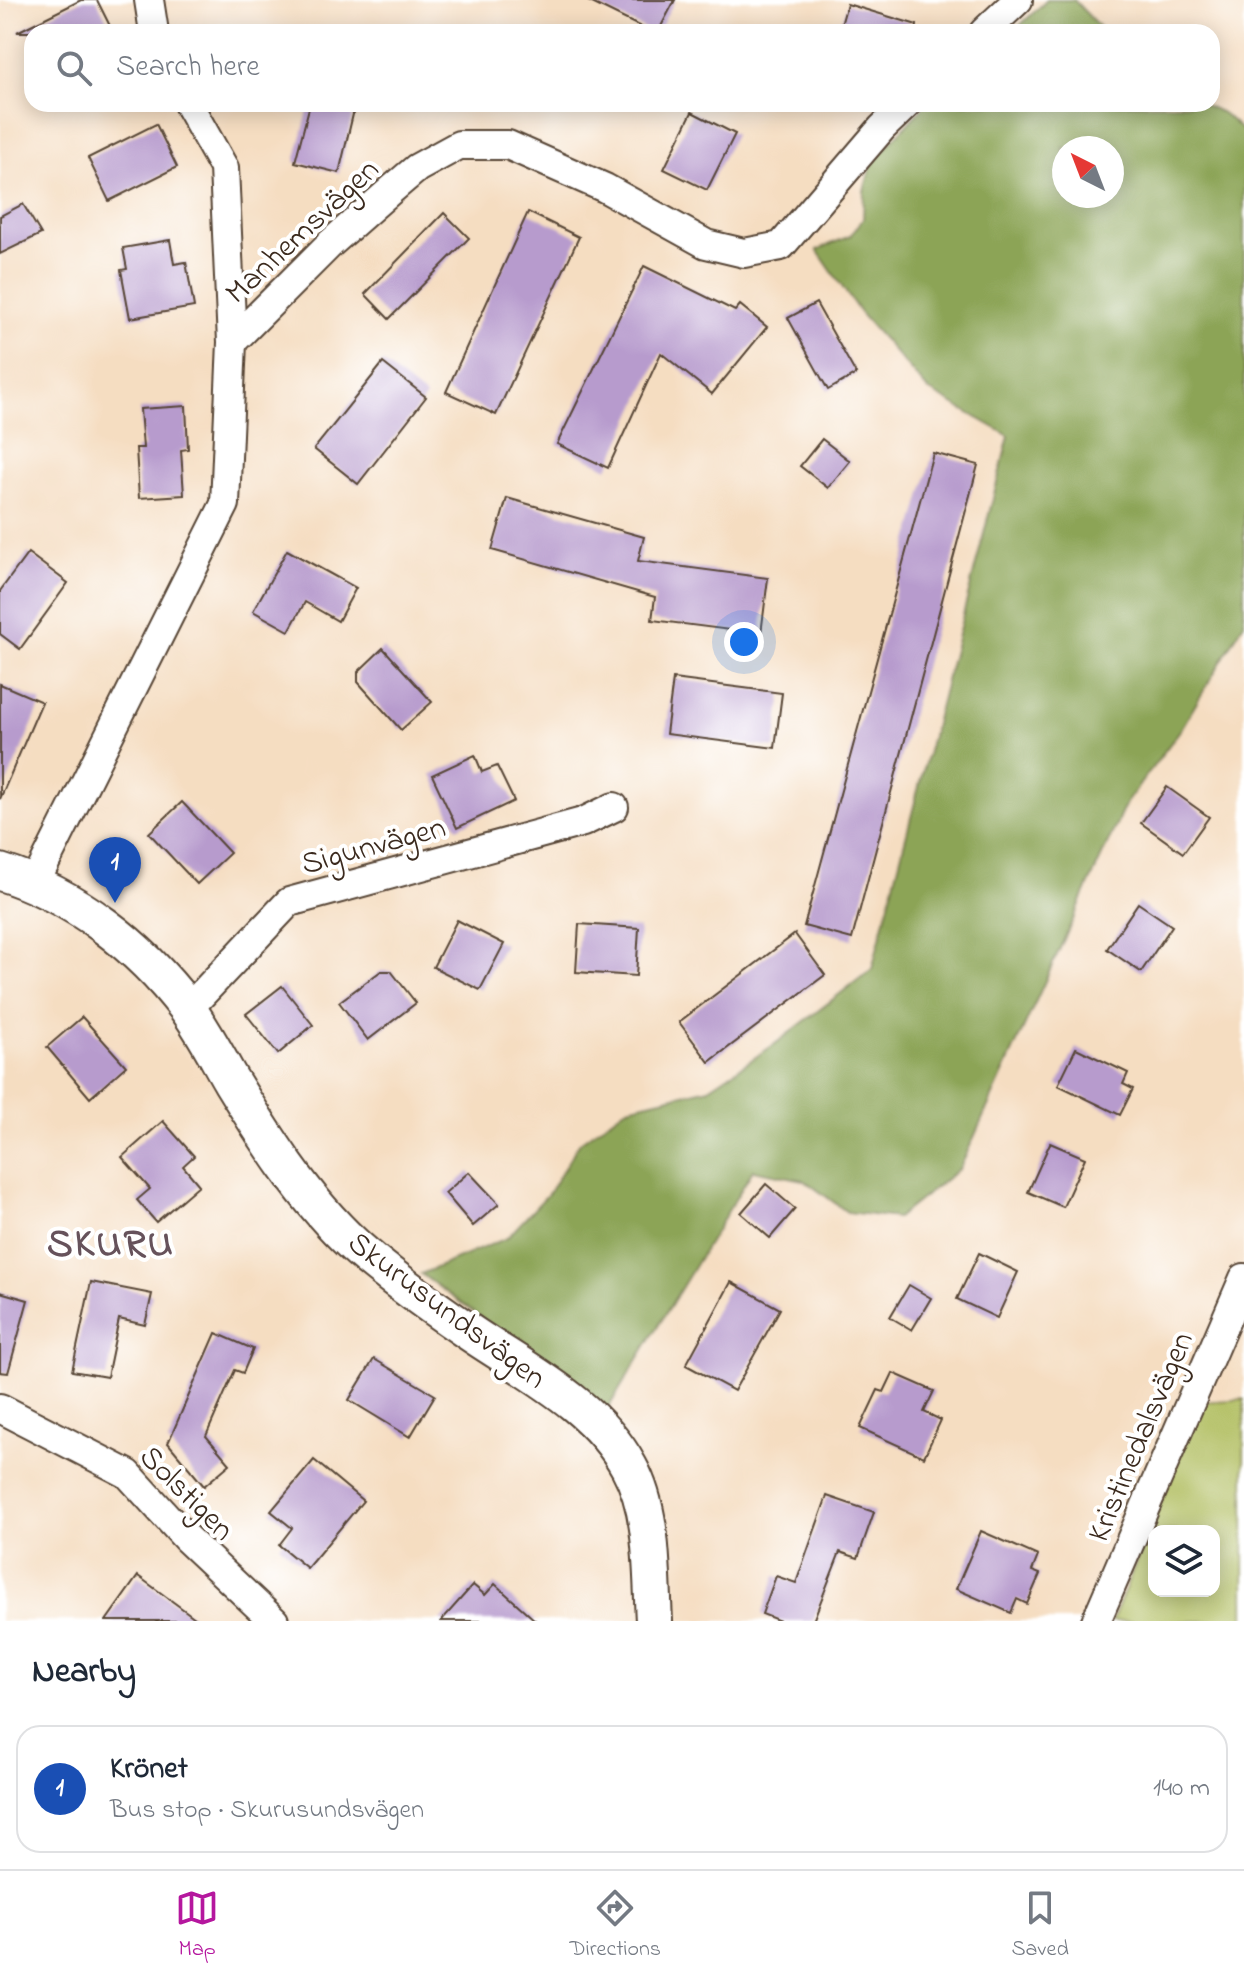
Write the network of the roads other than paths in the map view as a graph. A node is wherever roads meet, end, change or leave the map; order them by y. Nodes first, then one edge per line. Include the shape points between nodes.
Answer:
1 (149, 0) edge
2 (1018, 0) edge
3 (153, 24) edge
4 (992, 24) edge
5 (192, 112) edge
6 (899, 112) edge
7 (232, 342) junction
8 (614, 807) dead end
9 (0, 872) edge
10 (35, 883) junction
11 (188, 1009) junction
12 (1244, 1278) edge
13 (0, 1408) edge
14 (270, 1620) edge
15 (654, 1621) edge
16 (1096, 1621) edge

1 - 3 street
2 - 4 street
5 - 7 street via 224,168
6 - 7 street, Manhemsvägen via 781,246 744,253 706,244 605,188 508,145 459,145 429,161 331,243
7 - 10 street, Manhemsvägen via 225,504
8 - 11 street, Sigunvägen via 583,822 289,902
9 - 10 street, Skurusundsvägen
10 - 11 street, Skurusundsvägen via 102,924 147,962
11 - 15 street, Skurusundsvägen via 291,1174 353,1244 467,1331 553,1387 604,1434 630,1468 648,1526
12 - 16 street, Kristinedalsvägen
13 - 14 street, Solstigen via 128,1474

